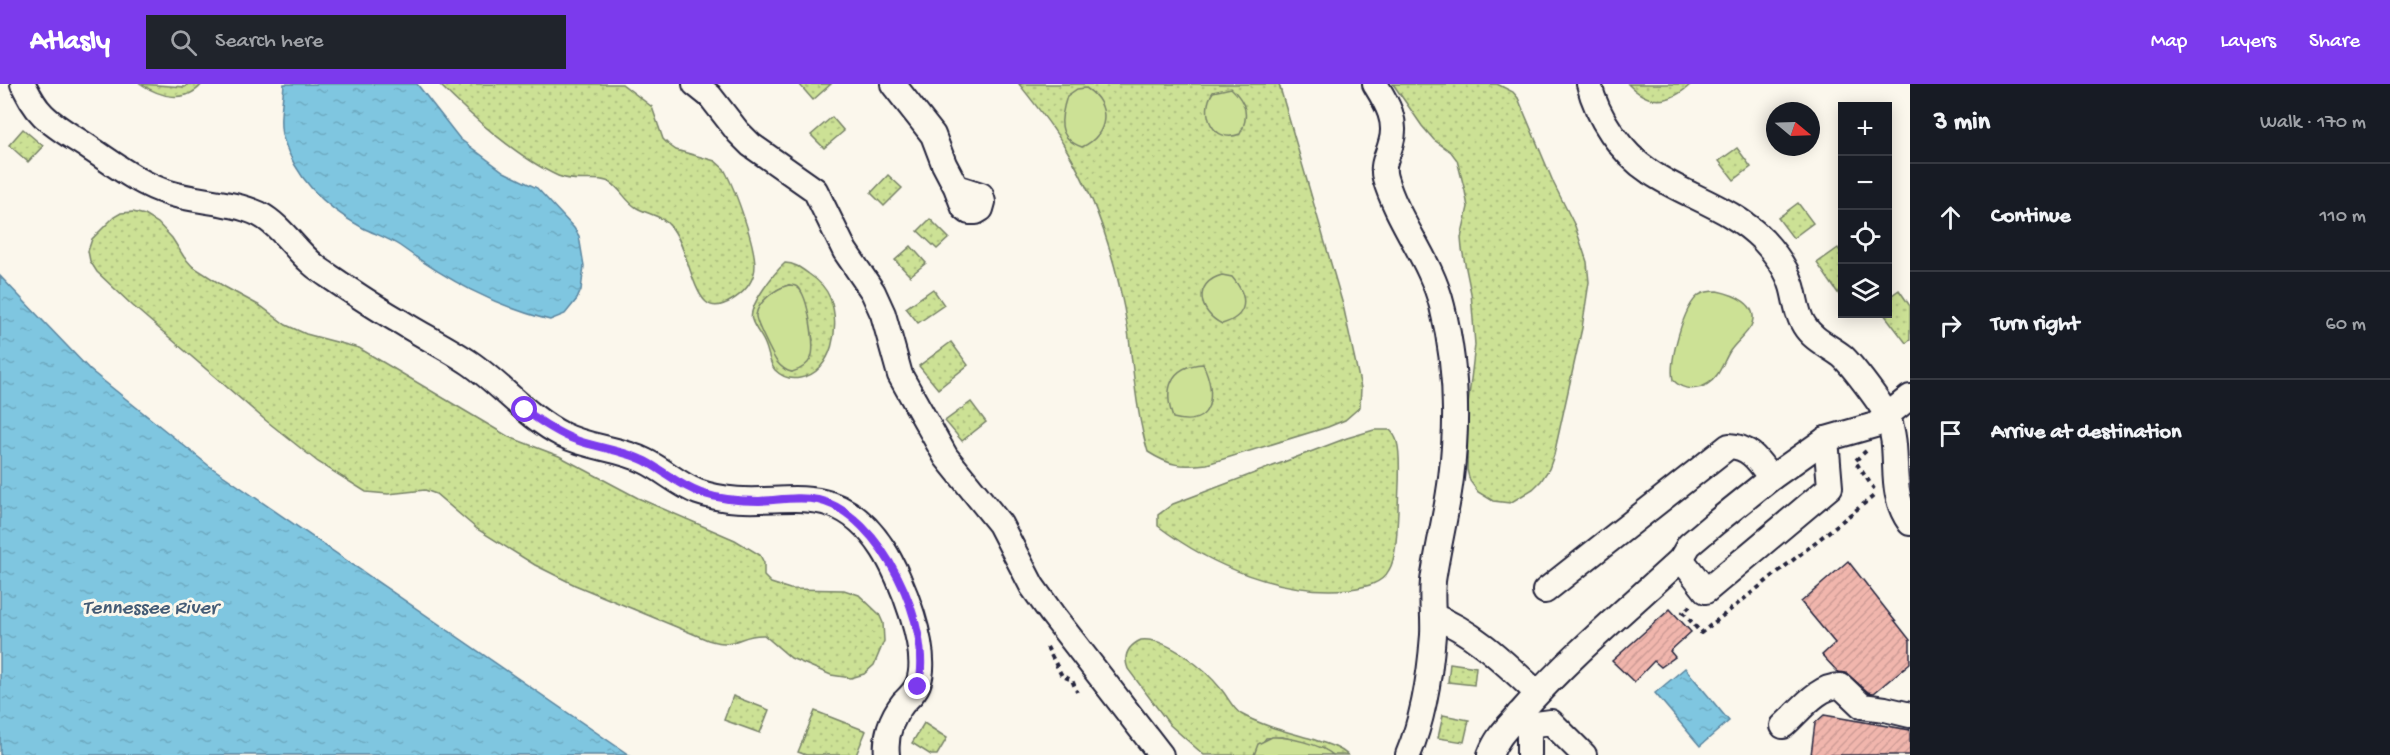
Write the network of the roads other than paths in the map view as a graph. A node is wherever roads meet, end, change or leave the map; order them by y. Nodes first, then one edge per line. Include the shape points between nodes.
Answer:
1 (23, 84) edge
2 (695, 84) edge
3 (893, 84) edge
4 (1375, 84) edge
5 (1589, 84) edge
6 (956, 187) dead end
7 (1910, 397) edge
8 (1888, 415) junction
9 (1826, 439) junction
10 (1771, 478) junction
11 (1910, 524) edge
12 (1681, 559) junction
13 (1545, 591) dead end
14 (1433, 616) junction
15 (1841, 686) junction
16 (1537, 693) junction
17 (1844, 713) dead end
18 (1910, 715) edge
19 (1524, 719) junction
20 (1784, 726) dead end
21 (887, 755) edge
22 (1161, 755) edge
23 (1408, 755) edge
24 (1490, 755) edge
25 (1529, 755) edge
26 (1584, 755) edge

1 - 21 lane via 51,123 137,179 169,193 262,216 313,266 469,362 525,410 563,435 644,460 702,494 736,500 817,500 833,504 858,520 892,566 918,634 918,687 891,723
2 - 22 lane via 752,145 815,189 845,251 873,292 900,375 946,458 987,505 1032,586
3 - 6 lane via 933,135
4 - 14 lane via 1393,123 1392,143 1383,162 1384,175 1438,291 1449,340 1455,426 1451,476 1433,580
5 - 8 lane via 1602,117 1634,159 1667,182 1730,214 1764,241 1789,276 1805,326 1848,363
7 - 8 lane
8 - 9 lane via 1875,425
8 - 11 lane via 1896,493
9 - 10 lane
9 - 12 lane via 1830,487 1706,591
10 - 12 lane via 1689,545
10 - 13 lane via 1749,451 1729,446
12 - 16 lane
14 - 16 lane via 1460,628
14 - 23 lane via 1423,708
15 - 17 lane
15 - 18 lane via 1862,706
15 - 20 lane via 1830,686 1817,694
16 - 19 lane
19 - 24 lane via 1505,728
19 - 25 lane
19 - 26 lane via 1551,722

